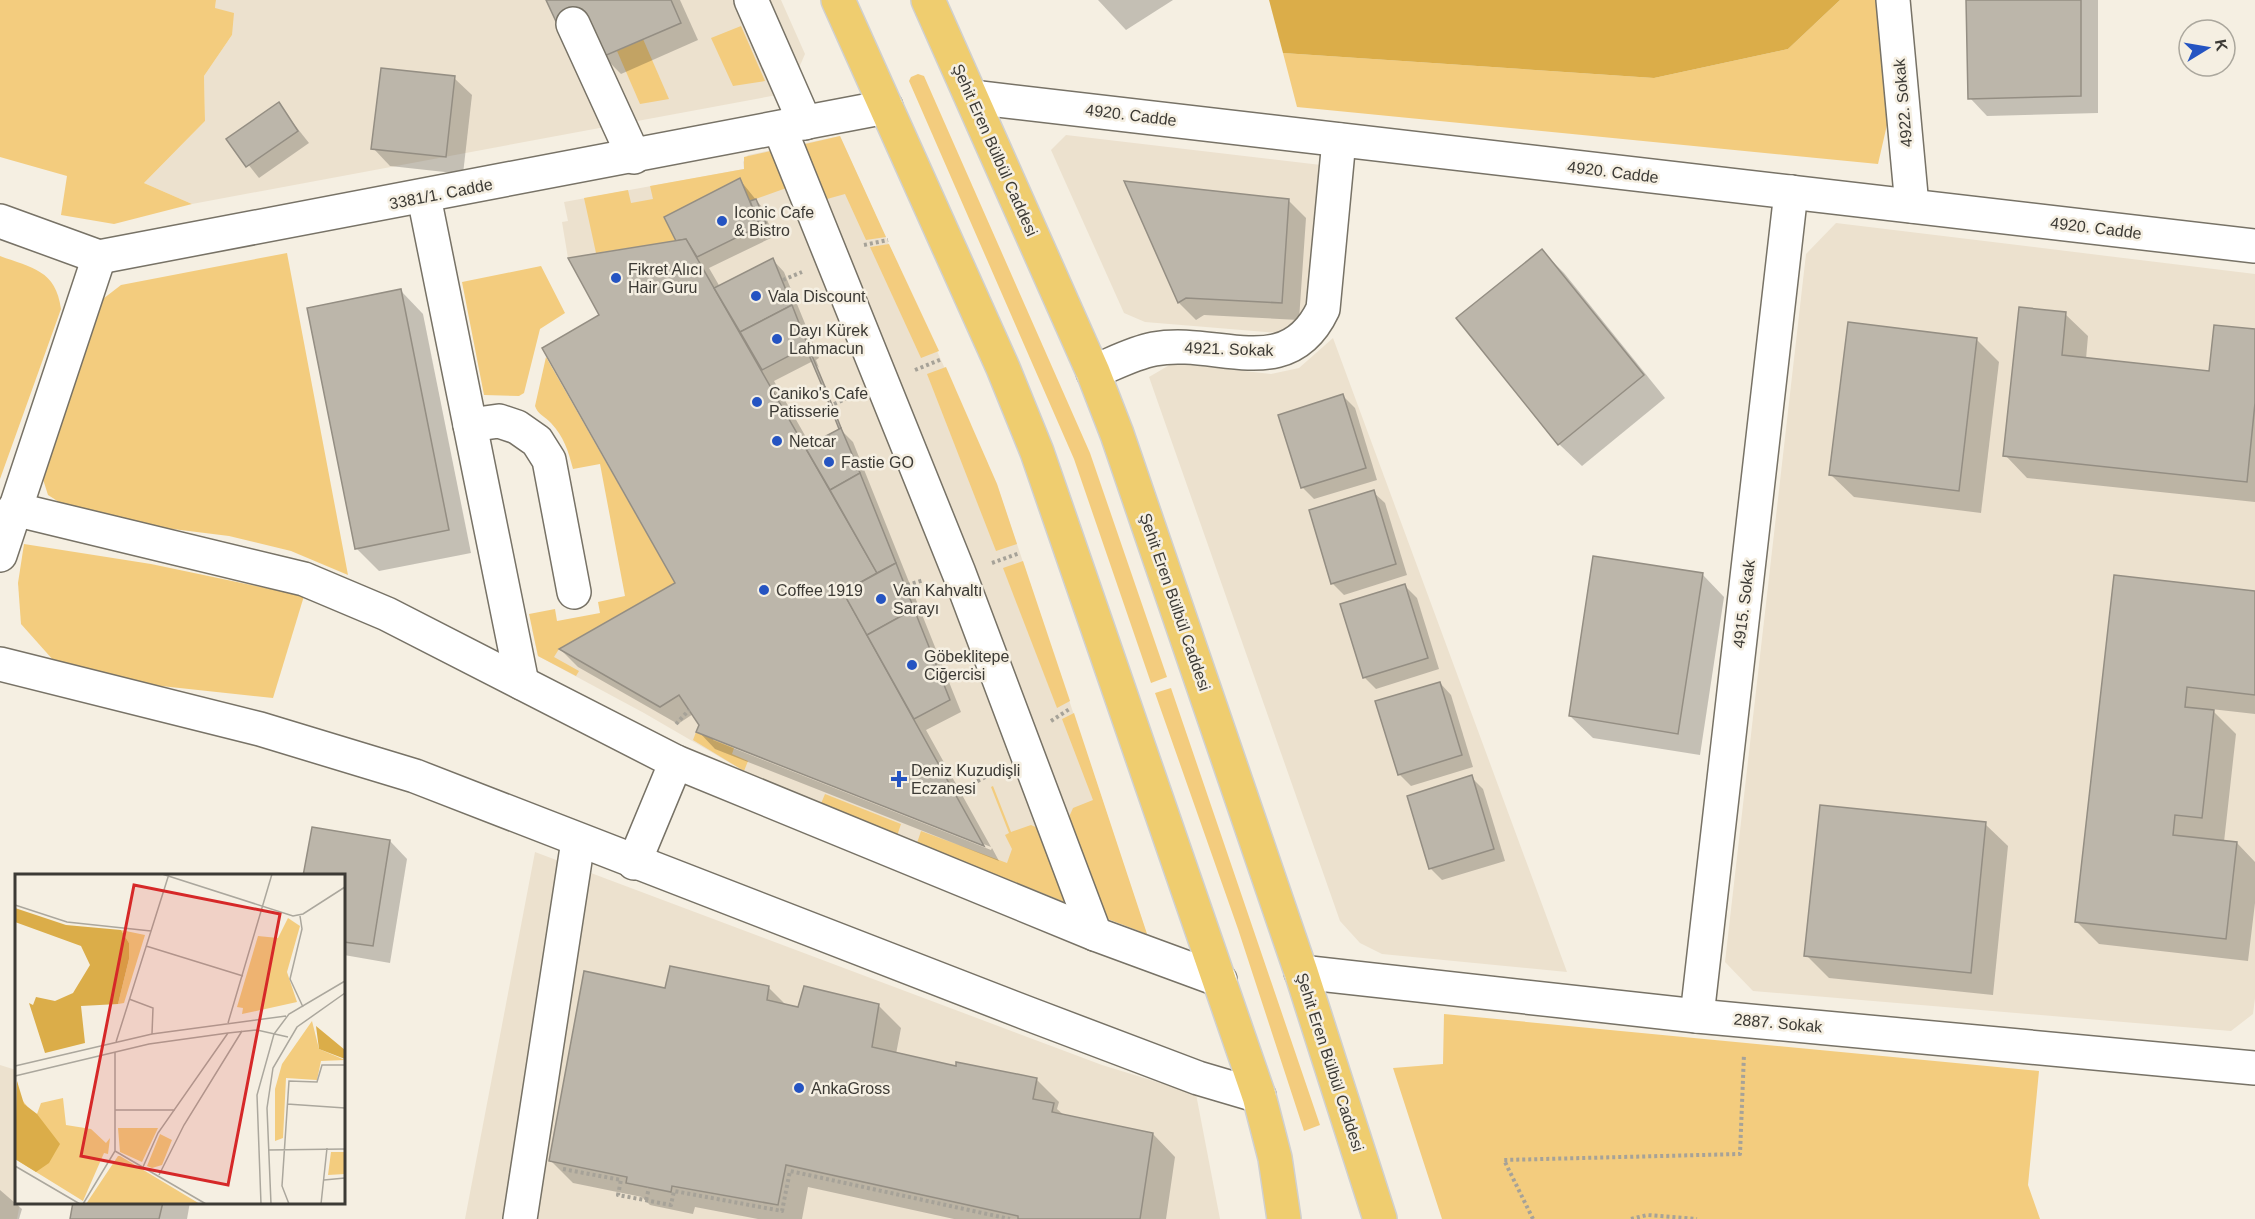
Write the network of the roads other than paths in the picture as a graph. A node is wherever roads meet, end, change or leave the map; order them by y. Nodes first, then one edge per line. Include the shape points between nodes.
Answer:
1 (751, 0) edge
2 (838, 0) edge
3 (928, 0) edge
4 (1893, 0) edge
5 (573, 24) dead end
6 (972, 97) junction
7 (886, 107) junction
8 (793, 126) junction
9 (1339, 140) junction
10 (634, 157) junction
11 (1791, 192) junction
12 (424, 197) junction
13 (1912, 206) junction
14 (0, 221) edge
15 (2255, 246) edge
16 (99, 257) junction
17 (1093, 372) junction
18 (470, 425) junction
19 (14, 509) junction
20 (0, 555) edge
21 (574, 592) dead end
22 (0, 664) edge
23 (522, 683) junction
24 (676, 762) junction
25 (578, 841) junction
26 (634, 862) junction
27 (1095, 934) junction
28 (1301, 972) junction
29 (1220, 980) junction
30 (1696, 1016) junction
31 (2255, 1068) edge
32 (1259, 1096) junction
33 (520, 1219) edge
34 (1284, 1219) edge
35 (1380, 1219) edge

1 - 8 street
2 - 7 main road
3 - 6 main road, Şehit Eren Bülbül Caddesi
4 - 13 street, 4922. Sokak
5 - 10 street
6 - 9 street, 4920. Cadde
6 - 17 main road, Şehit Eren Bülbül Caddesi
7 - 8 street, 3381/1. Cadde
7 - 29 main road via 1037,452
8 - 10 street, 3381/1. Cadde
8 - 27 street
9 - 11 street, 4920. Cadde
9 - 17 street, 4921. Sokak via 1323,309 1314,329 1300,342 1282,350 1260,353 1154,349
10 - 12 street, 3381/1. Cadde
11 - 13 street, 4920. Cadde
11 - 30 street, 4915. Sokak
12 - 16 street, 3381/1. Cadde
12 - 18 street
13 - 15 street, 4920. Cadde
14 - 16 street
16 - 19 street
17 - 28 main road, Şehit Eren Bülbül Caddesi
18 - 21 street via 499,421 517,427 537,441 549,460
18 - 23 street
19 - 20 street
19 - 23 street via 304,579 387,614
22 - 25 street via 260,729 415,776
23 - 24 street
24 - 26 street
24 - 27 street
25 - 26 street
25 - 33 street
26 - 32 street via 1198,1078
27 - 29 street
28 - 30 street, 2887. Sokak
28 - 35 main road, Şehit Eren Bülbül Caddesi
29 - 32 main road
30 - 31 street, 2887. Sokak
32 - 34 main road via 1275,1158

